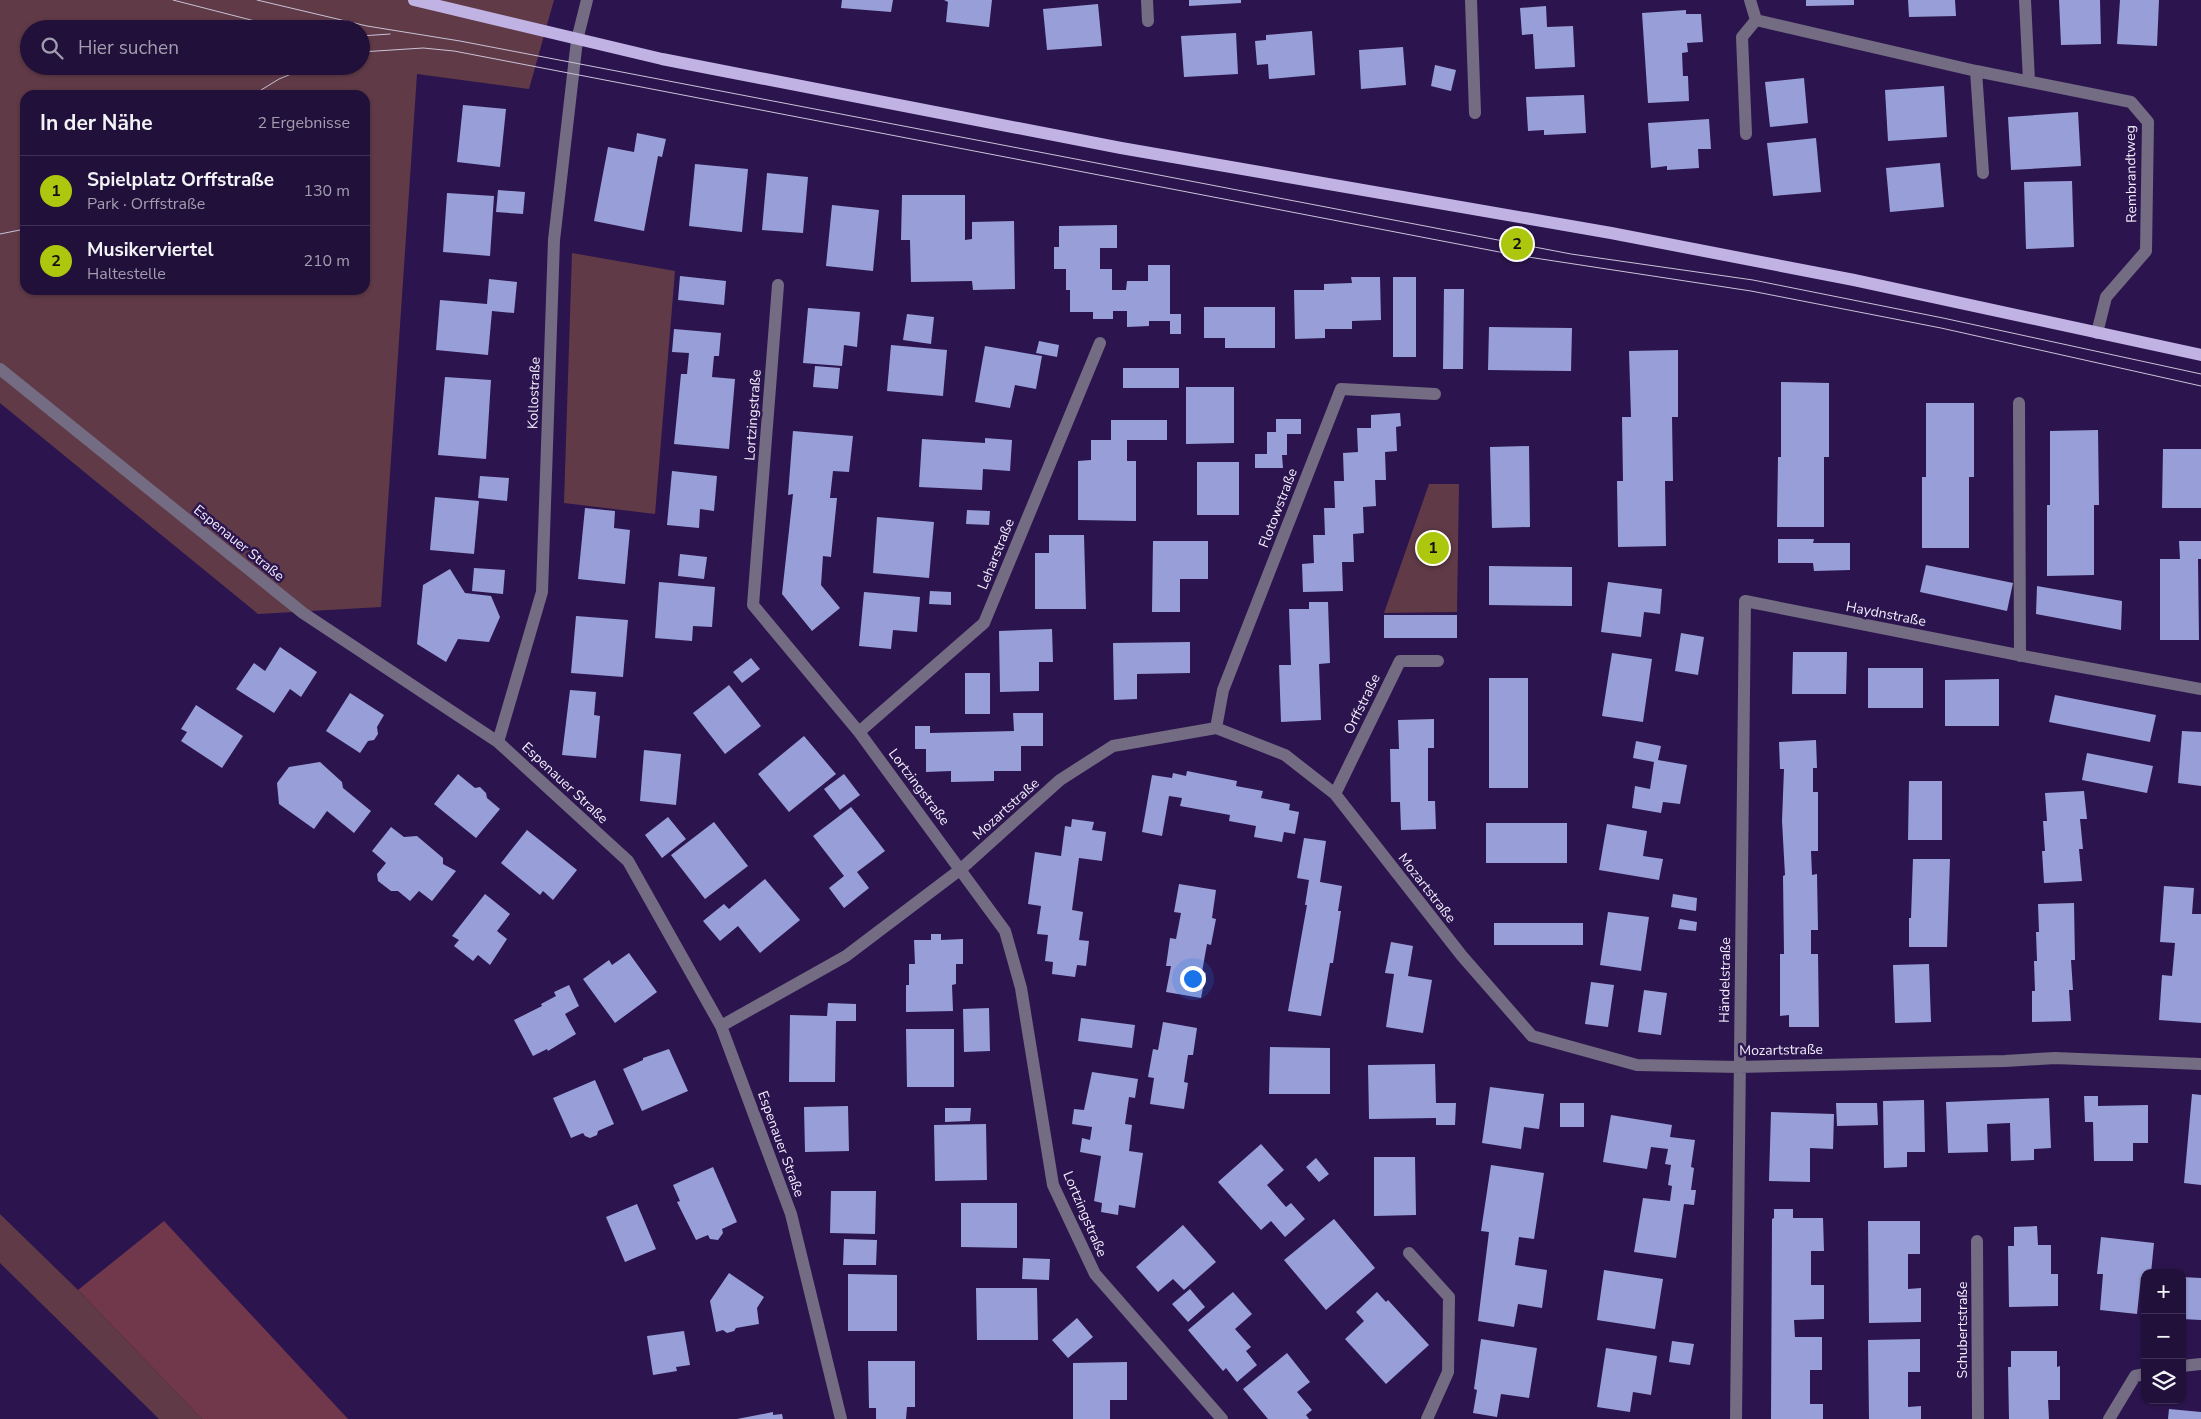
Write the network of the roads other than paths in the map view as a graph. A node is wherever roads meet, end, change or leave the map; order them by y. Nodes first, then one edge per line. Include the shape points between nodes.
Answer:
1 (414, 0) edge
2 (587, 0) edge
3 (1147, 0) edge
4 (1470, 0) edge
5 (1750, 0) edge
6 (2025, 0) edge
7 (1756, 20) junction
8 (1148, 21) dead end
9 (577, 40) junction
10 (1976, 71) junction
11 (2029, 81) junction
12 (1475, 113) dead end
13 (1746, 134) dead end
14 (1983, 173) dead end
15 (778, 285) dead end
16 (2096, 333) junction
17 (1100, 343) dead end
18 (2201, 355) edge
19 (0, 369) edge
20 (1435, 394) dead end
21 (2019, 403) dead end
22 (1745, 601) joint
23 (2020, 656) junction
24 (1438, 661) dead end
25 (2201, 688) edge
26 (1216, 728) junction
27 (859, 732) junction
28 (498, 742) junction
29 (1335, 794) junction
30 (961, 869) junction
31 (721, 1026) junction
32 (2201, 1064) edge
33 (1740, 1067) junction
34 (1977, 1240) dead end
35 (1409, 1253) dead end
36 (2201, 1364) edge
37 (2186, 1366) edge
38 (2141, 1375) edge
39 (841, 1419) edge
40 (1222, 1419) edge
41 (1427, 1419) edge
42 (1736, 1419) edge
43 (1978, 1419) edge
44 (2110, 1419) edge

1 - 9 main road
2 - 9 street, Kollostraße
3 - 8 street
4 - 12 street
5 - 7 street
6 - 11 street
7 - 10 street, Rembrandtweg
7 - 13 street via 1742,37
9 - 16 main road via 1121,148 1611,233 1854,280
9 - 28 street, Kollostraße via 554,240 542,592
10 - 11 street, Rembrandtweg
10 - 14 street
11 - 16 street, Rembrandtweg via 2131,102 2148,122 2146,251 2106,296
15 - 27 street, Lortzingstraße via 753,605
16 - 18 main road
17 - 27 street, Leharstraße via 984,623
19 - 28 street, Espenauer Straße via 303,613
20 - 26 street, Flotowstraße via 1341,389 1223,690
21 - 23 street
22 - 23 street, Haydnstraße
22 - 33 street, Händelstraße
23 - 25 street, Haydnstraße
24 - 29 street, Orffstraße via 1400,661
26 - 29 street, Mozartstraße via 1285,755
26 - 30 street, Mozartstraße via 1113,746 1060,780
27 - 30 street, Lortzingstraße
28 - 31 street, Espenauer Straße via 628,861
29 - 33 street, Mozartstraße via 1462,956 1532,1036 1636,1065
30 - 31 street, Mozartstraße via 846,956
30 - 40 street, Lortzingstraße via 1004,930 1021,988 1053,1185 1095,1274
31 - 39 street, Espenauer Straße via 790,1214
32 - 33 street, Mozartstraße via 2055,1058
33 - 42 street, Händelstraße
34 - 43 street, Schubertstraße
35 - 41 street via 1449,1297 1448,1372
36 - 37 street
38 - 44 street via 2135,1376

